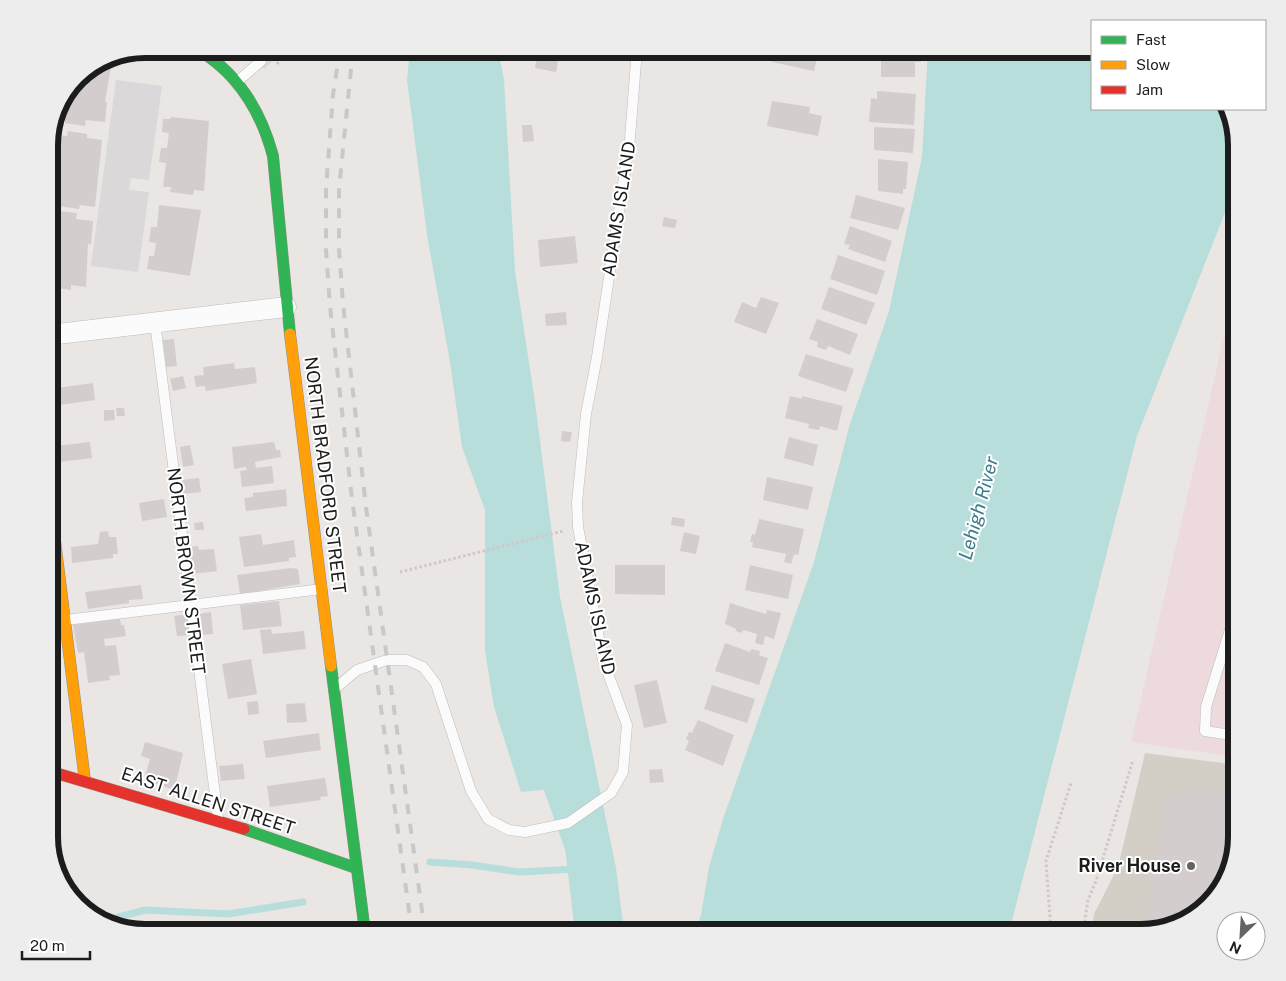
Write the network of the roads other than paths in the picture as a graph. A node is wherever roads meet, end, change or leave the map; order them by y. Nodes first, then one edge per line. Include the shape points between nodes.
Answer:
1 (210, 58) edge
2 (636, 58) edge
3 (261, 61) dead end
4 (236, 82) junction
5 (286, 308) junction
6 (155, 323) junction
7 (58, 334) edge
8 (58, 564) edge
9 (323, 589) junction
10 (190, 605) junction
11 (65, 620) junction
12 (1228, 636) edge
13 (334, 690) junction
14 (1228, 735) edge
15 (58, 774) edge
16 (85, 781) junction
17 (218, 820) junction
18 (356, 868) junction
19 (363, 924) edge

1 - 4 street, NORTH BRADFORD STREET
2 - 13 lane, ADAMS ISLAND via 630,138 598,357 586,414 577,502 578,526 603,660 627,725 624,772 611,793 568,822 525,832 509,830 488,820 471,791 436,684 423,667 407,660 387,660 357,670
3 - 4 lane
4 - 5 street, NORTH BRADFORD STREET via 260,117 270,140
5 - 6 street
5 - 9 street, NORTH BRADFORD STREET
6 - 7 street
6 - 10 lane, NORTH BROWN STREET
8 - 11 street
9 - 10 lane
9 - 13 street, NORTH BRADFORD STREET
10 - 11 lane
10 - 17 lane, NORTH BROWN STREET
11 - 16 street
12 - 14 lane via 1206,707 1205,731
13 - 18 street, NORTH BRADFORD STREET
15 - 16 street, EAST ALLEN STREET
16 - 17 street, EAST ALLEN STREET
17 - 18 street, EAST ALLEN STREET
18 - 19 street, NORTH BRADFORD STREET

